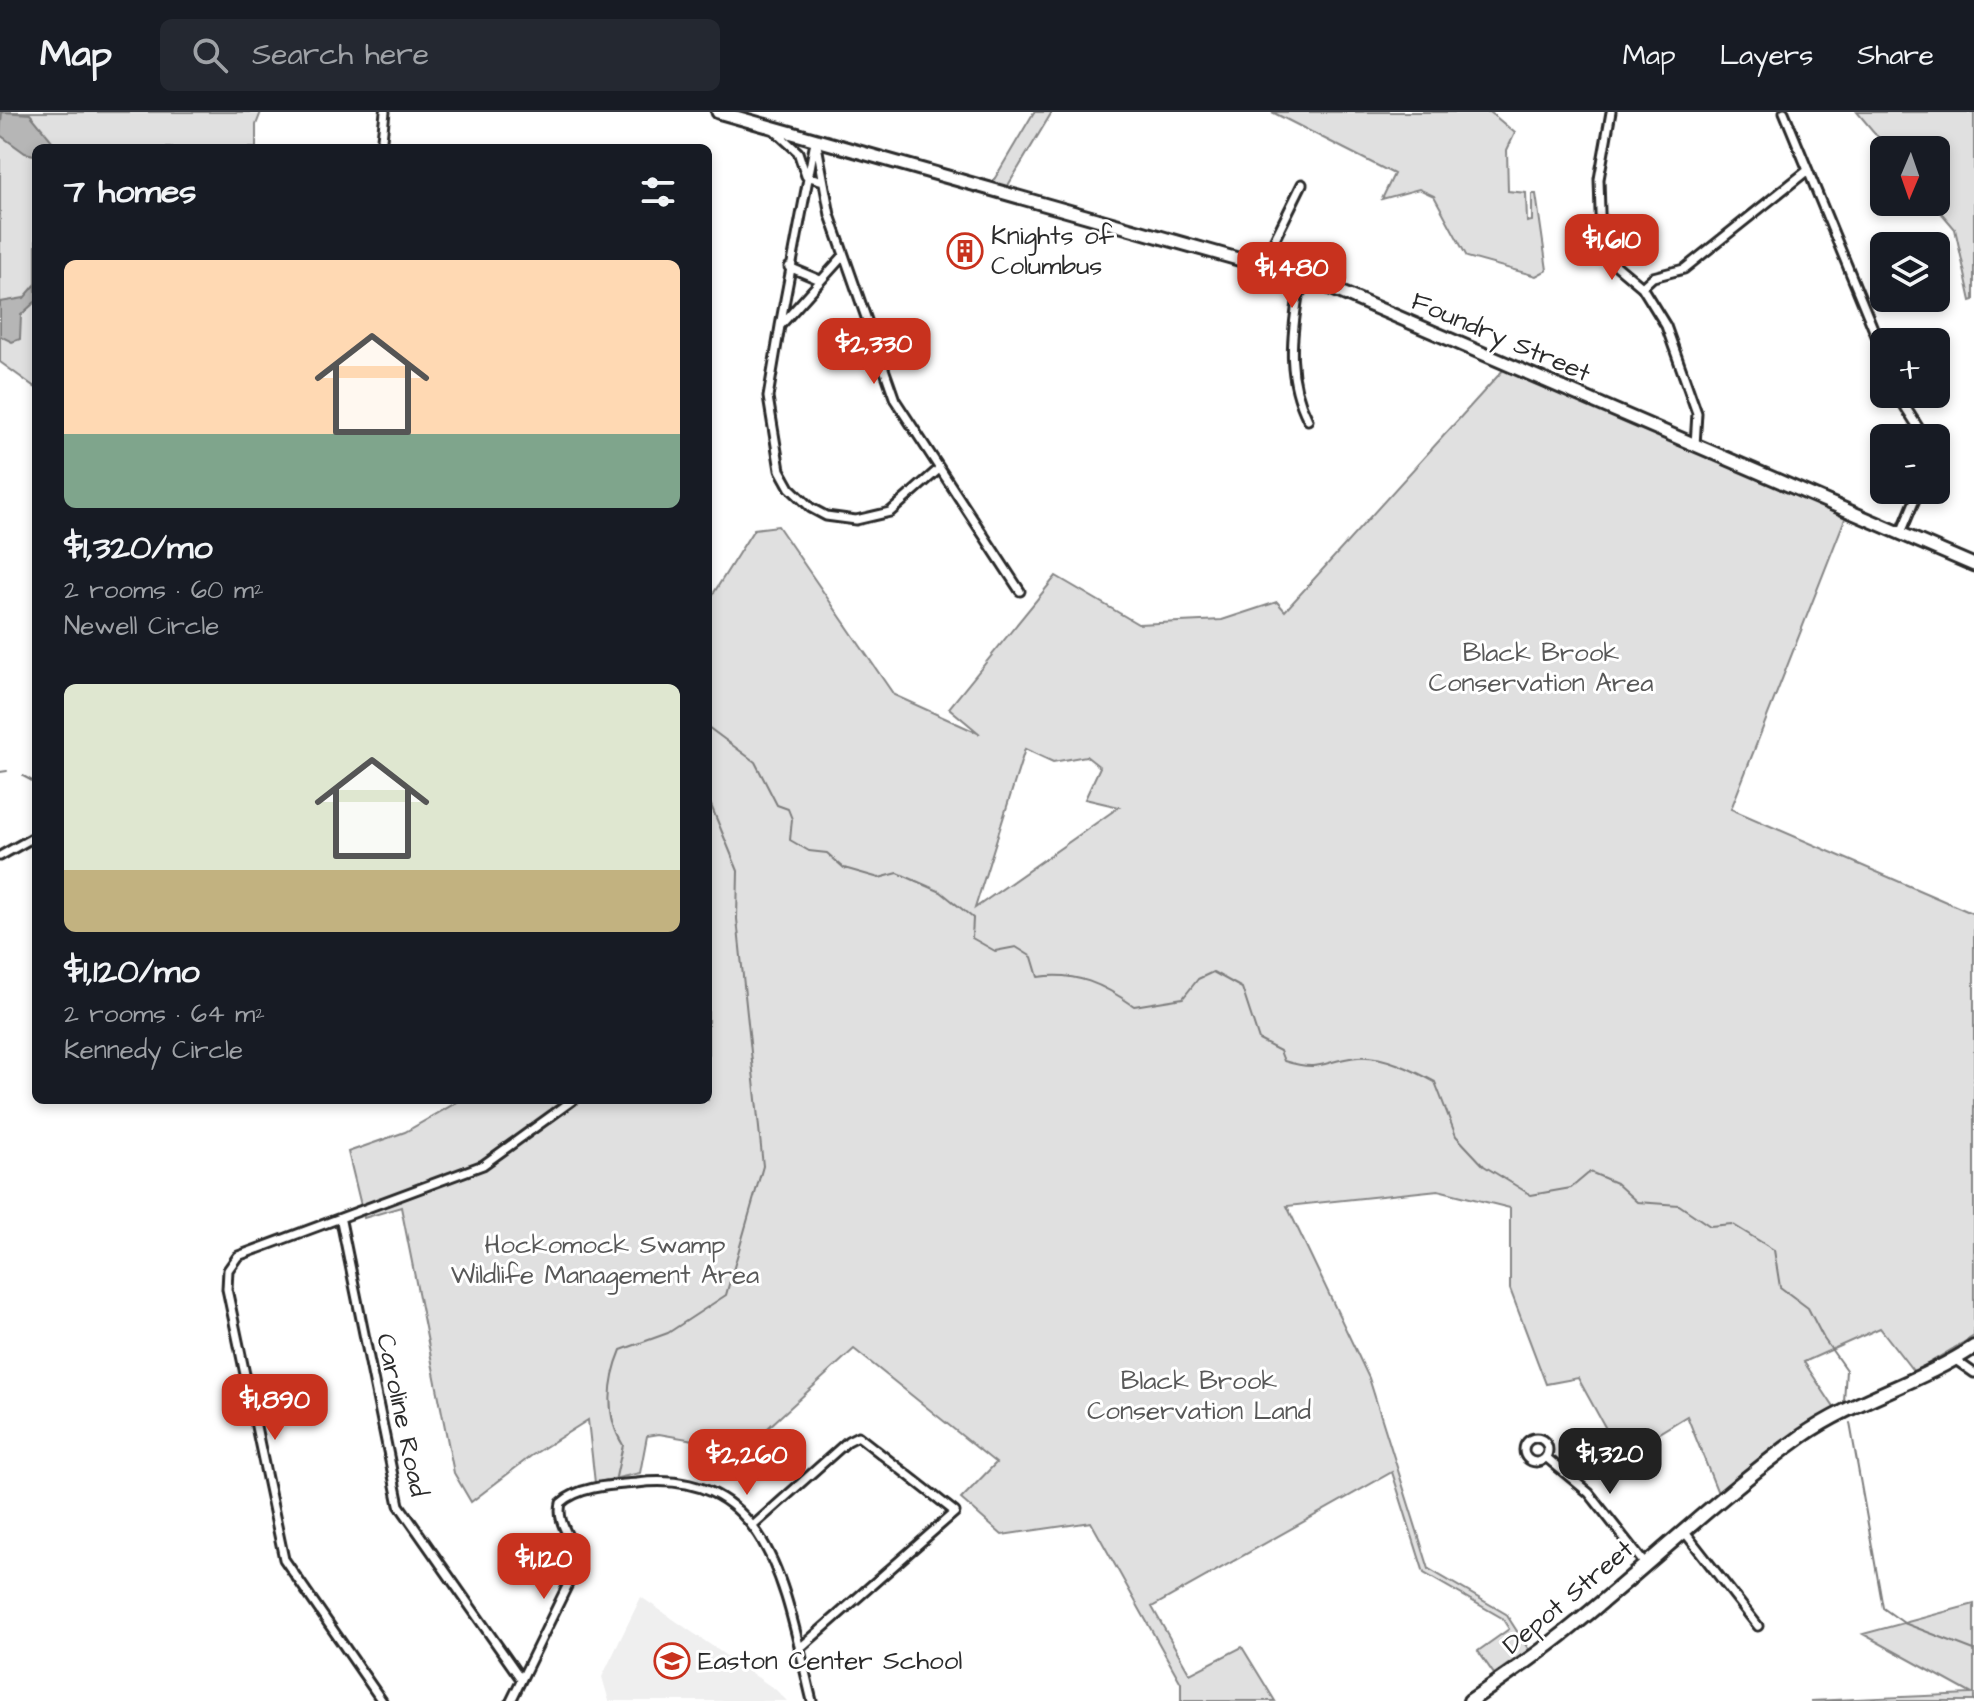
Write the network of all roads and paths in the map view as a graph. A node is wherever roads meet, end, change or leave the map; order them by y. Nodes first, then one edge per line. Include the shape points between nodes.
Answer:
1 (385, 112) edge
2 (718, 112) edge
3 (1611, 112) edge
4 (1784, 112) edge
5 (768, 127) junction
6 (816, 140) junction
7 (381, 144) edge
8 (1808, 170) junction
9 (806, 176) junction
10 (823, 181) junction
11 (1302, 184) dead end
12 (844, 255) junction
13 (1262, 265) junction
14 (789, 267) junction
15 (1293, 274) junction
16 (820, 280) junction
17 (1312, 280) junction
18 (1642, 287) junction
19 (1298, 296) junction
20 (780, 326) junction
21 (1873, 328) edge
22 (1308, 420) dead end
23 (1695, 445) junction
24 (939, 469) junction
25 (1913, 504) edge
26 (1901, 533) junction
27 (1974, 565) edge
28 (1020, 591) dead end
29 (32, 838) edge
30 (0, 856) edge
31 (567, 1104) edge
32 (341, 1221) junction
33 (1974, 1347) edge
34 (1954, 1359) junction
35 (1974, 1373) edge
36 (1547, 1458) dead end
37 (754, 1525) junction
38 (1683, 1530) junction
39 (1644, 1563) junction
40 (1758, 1626) dead end
41 (799, 1649) junction
42 (521, 1679) junction
43 (382, 1701) edge
44 (511, 1701) edge
45 (812, 1701) edge
46 (1470, 1701) edge

1 - 7 street
2 - 5 main road, Foundry Street
3 - 18 street via 1599,179 1601,244
4 - 8 street
5 - 6 main road, Foundry Street
5 - 9 street via 795,148
6 - 9 street
6 - 10 street
6 - 13 main road, Foundry Street
8 - 18 street via 1684,269 1653,277
8 - 21 street
9 - 10 street
9 - 14 street
10 - 12 street
11 - 13 street
12 - 16 street
12 - 24 street via 895,400
13 - 15 main road, Foundry Street
14 - 16 street
14 - 20 street
15 - 17 main road, Foundry Street
15 - 19 street
16 - 20 street
17 - 19 street
17 - 23 main road, Foundry Street
18 - 23 street via 1666,326 1697,413
19 - 22 street via 1292,367 1297,400
20 - 24 street via 768,397 770,423 780,470 804,503 834,518 877,517
23 - 26 main road, Foundry Street
24 - 28 street
25 - 26 street
26 - 27 main road, Foundry Street
29 - 30 street
31 - 32 street via 483,1165
32 - 42 street, Caroline Road via 399,1505
32 - 43 street via 238,1256 228,1270 227,1289 284,1559
33 - 34 highway, Depot Street
34 - 35 street
34 - 38 highway, Depot Street via 1821,1424
36 - 39 street via 1589,1493
37 - 41 street via 775,1560
37 - 41 street via 858,1436 955,1512
37 - 42 street via 713,1494 671,1481 578,1492 560,1506 577,1555 576,1568
38 - 39 highway, Depot Street
38 - 40 street
39 - 46 highway, Depot Street via 1571,1628
41 - 45 street
42 - 44 street

